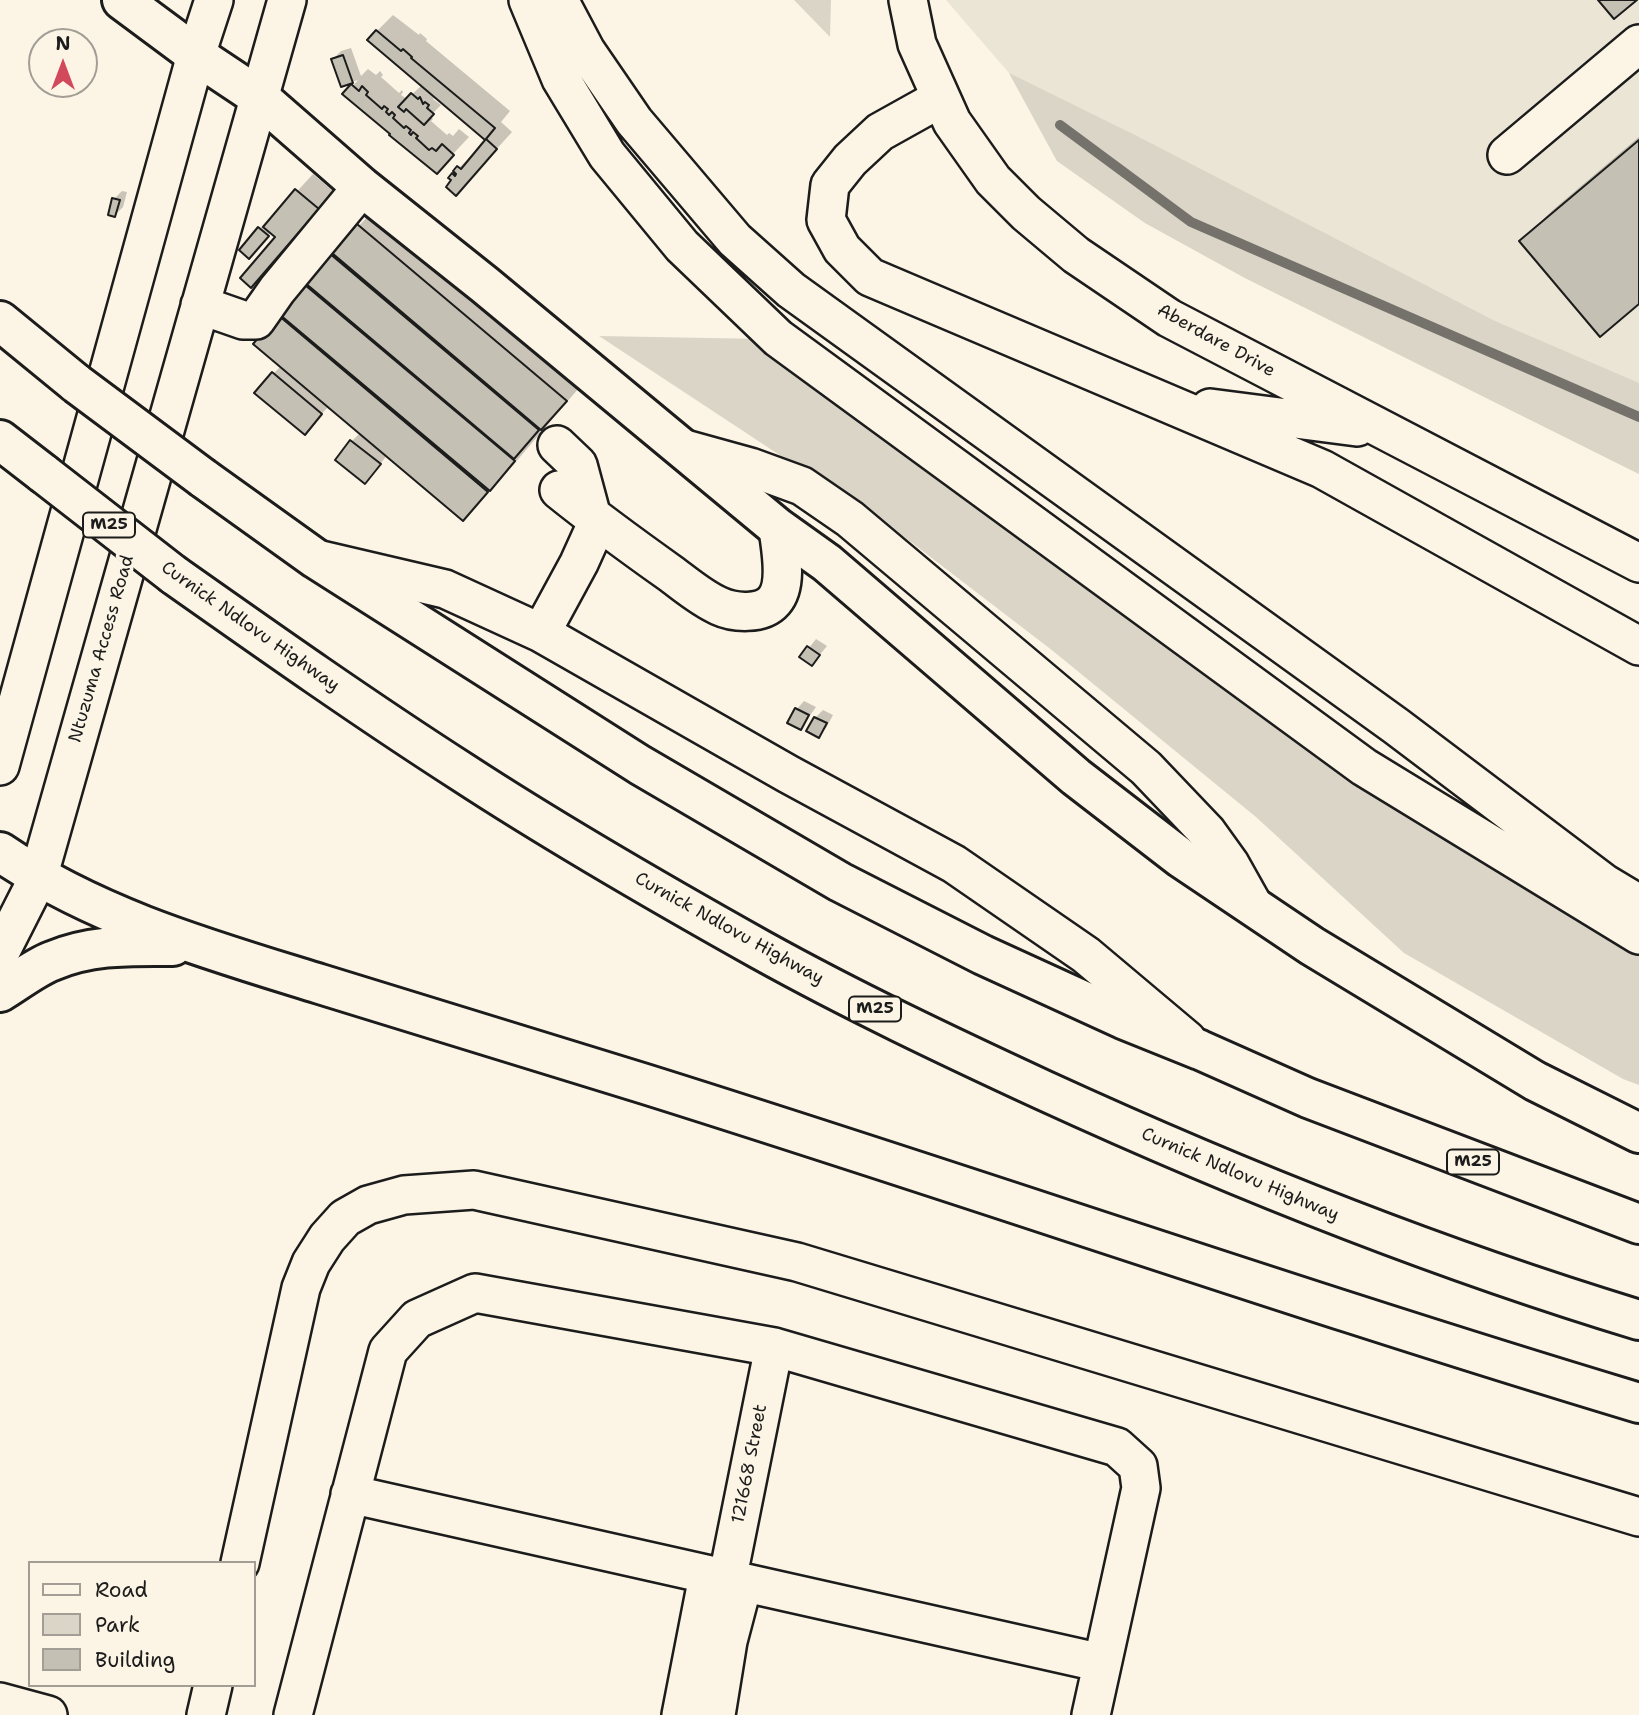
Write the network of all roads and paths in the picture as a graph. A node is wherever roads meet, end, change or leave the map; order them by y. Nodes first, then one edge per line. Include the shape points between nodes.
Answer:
1 (122, 0) edge
2 (214, 0) edge
3 (287, 0) edge
4 (528, 0) edge
5 (559, 0) edge
6 (908, 0) edge
7 (1639, 44) edge
8 (196, 55) junction
9 (259, 96) junction
10 (941, 98) junction
11 (1507, 155) dead end
12 (362, 187) junction
13 (200, 305) junction
14 (0, 321) edge
15 (1165, 402) junction
16 (1383, 430) junction
17 (0, 440) edge
18 (557, 445) dead end
19 (685, 449) junction
20 (559, 490) dead end
21 (595, 519) junction
22 (778, 528) junction
23 (316, 559) junction
24 (1639, 563) edge
25 (541, 633) junction
26 (1639, 646) edge
27 (0, 766) edge
28 (0, 852) edge
29 (38, 878) junction
30 (1639, 904) edge
31 (1253, 905) junction
32 (1639, 935) edge
33 (199, 946) junction
34 (0, 953) edge
35 (0, 992) edge
36 (1200, 1050) junction
37 (1639, 1133) edge
38 (1639, 1224) edge
39 (1639, 1320) edge
40 (774, 1347) junction
41 (1639, 1403) edge
42 (350, 1494) junction
43 (1639, 1517) edge
44 (240, 1561) edge
45 (726, 1580) junction
46 (1102, 1663) junction
47 (213, 1687) edge
48 (0, 1702) edge
49 (48, 1715) edge
50 (206, 1715) edge
51 (293, 1715) edge
52 (681, 1715) edge
53 (716, 1715) edge
54 (1091, 1715) edge

1 - 8 main road
2 - 8 street
3 - 9 street, Ntuzuma Access Road
4 - 32 street via 561,79 607,155 682,246 778,338 1364,767
5 - 30 street via 586,51 634,121 735,240 791,290 1396,726 1604,883
6 - 10 street, Aberdare Drive via 917,44
7 - 11 street
8 - 9 main road
8 - 27 street
9 - 12 main road
9 - 13 street, Ntuzuma Access Road
10 - 15 street via 880,132 830,185 826,220 842,249 870,277
10 - 16 street, Aberdare Drive via 952,122 993,180 1076,255 1169,318
12 - 13 street via 256,320
12 - 19 main road
13 - 29 street, Ntuzuma Access Road
14 - 23 main road, M25, bridge via 77,384
15 - 16 street
15 - 26 street via 1322,469
16 - 24 street, Aberdare Drive
17 - 39 main road, Curnick Ndlovu Highway / M25, bridge via 174,575 463,773 763,951 943,1044 1217,1167 1345,1218
18 - 21 street via 578,466
19 - 22 main road
19 - 31 street via 802,486 850,519 1146,768 1207,831
20 - 21 street
21 - 22 street via 719,606 746,612 763,608 779,592
21 - 25 street via 579,563
22 - 31 main road via 827,563 1076,778 1181,858
23 - 25 street via 445,589
23 - 36 main road, M25 via 640,765 840,882 996,961
25 - 36 street via 954,864 1086,955
28 - 29 main road
29 - 33 main road
29 - 34 street, Ntuzuma Access Road
31 - 37 main road via 1312,946 1535,1081
33 - 35 main road via 110,946 80,951 50,962
33 - 41 main road via 850,1148 1189,1262
36 - 38 main road, M25 via 1308,1098
40 - 42 street via 475,1293 417,1319 388,1351
40 - 45 street, 121668 Street
40 - 46 street via 1117,1447 1138,1466 1141,1488
42 - 45 street
42 - 51 street
43 - 44 street via 797,1262 474,1190 404,1195 368,1205 345,1218 327,1238 301,1288
45 - 46 street
45 - 52 street, 121668 Street
45 - 53 street, 121668 Street via 728,1642
46 - 54 street
47 - 50 street
48 - 49 street

